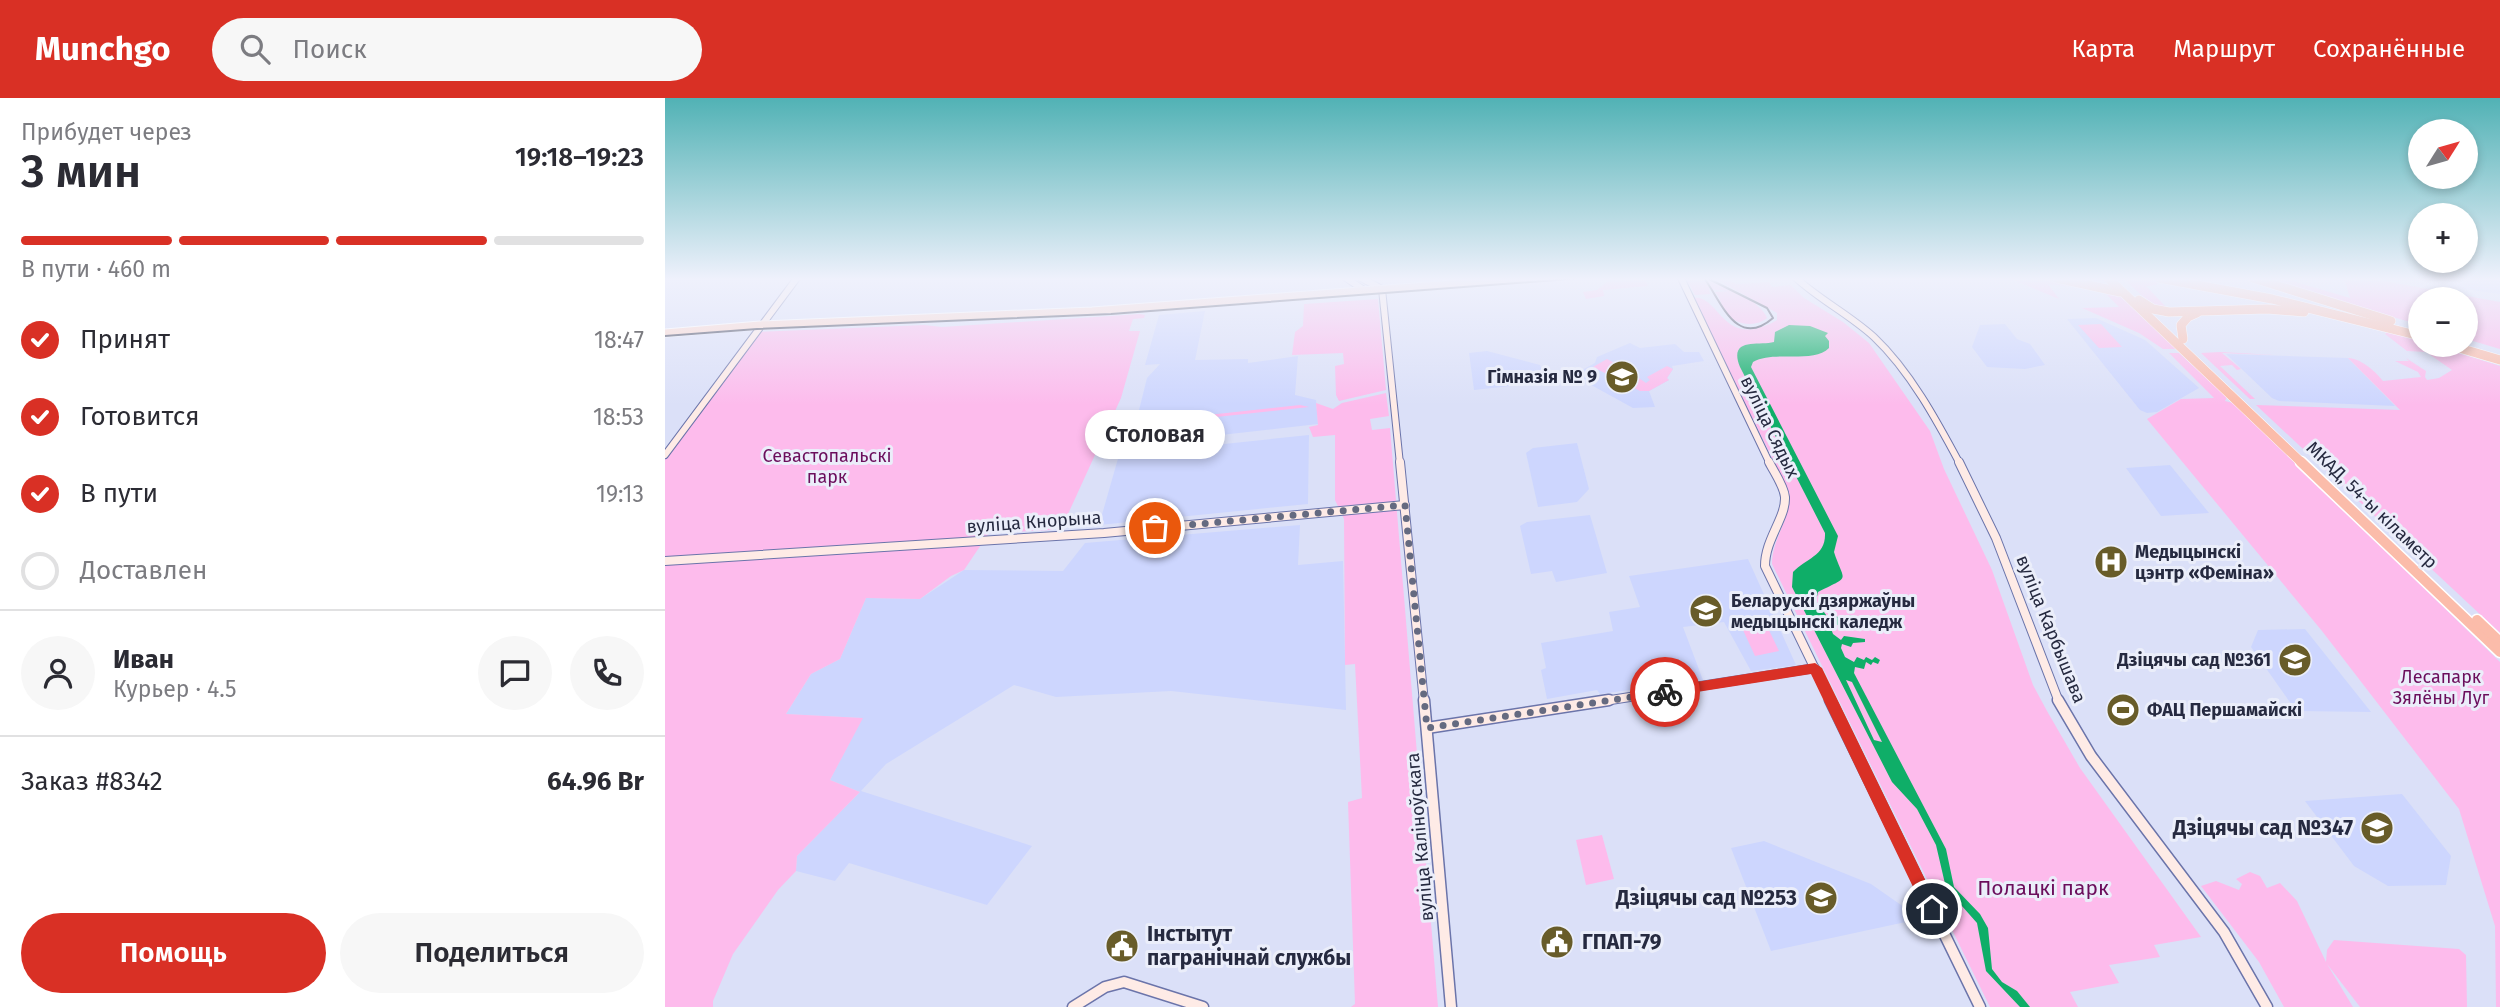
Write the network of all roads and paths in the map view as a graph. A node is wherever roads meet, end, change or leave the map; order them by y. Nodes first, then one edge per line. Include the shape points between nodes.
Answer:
1 (764, 320) edge
2 (818, 320) edge
3 (1382, 320) edge
4 (1702, 320) edge
5 (1851, 320) edge
6 (2154, 320) edge
7 (2162, 320) edge
8 (2185, 320) edge
9 (2361, 320) edge
10 (2385, 320) edge
11 (2389, 320) edge
12 (762, 323) junction
13 (2404, 325) junction
14 (2408, 326) edge
15 (665, 331) edge
16 (2408, 333) edge
17 (2183, 339) junction
18 (2478, 348) edge
19 (2478, 354) edge
20 (2500, 354) edge
21 (2500, 360) edge
22 (2223, 382) junction
23 (665, 455) edge
24 (1405, 505) junction
25 (665, 561) edge
26 (2498, 639) edge
27 (2500, 652) edge
28 (1815, 668) junction
29 (1427, 728) junction
30 (1073, 1007) edge
31 (1203, 1007) edge
32 (1451, 1007) edge
33 (1980, 1007) edge
34 (2267, 1007) edge

1 - 12 main road
2 - 12 main road
3 - 24 main road, вуліца Каліноўскага
4 - 28 main road, вуліца Сядых via 1784,490 1785,505 1766,543 1765,566
5 - 34 main road, вуліца Карбышава via 1875,337 1941,428 1996,538 2068,718 2137,821 2228,938
6 - 22 highway
7 - 17 highway
8 - 17 highway via 2180,328
9 - 16 highway
10 - 13 highway
11 - 13 highway
12 - 15 main road
12 - 23 main road
13 - 14 highway
17 - 22 highway
18 - 20 highway
19 - 21 highway
22 - 26 highway, МКАД, 54-ы кіламетр
22 - 27 highway, МКАД, 54-ы кіламетр
24 - 25 main road, вуліца Кнорына via 1104,533
24 - 29 main road, вуліца Каліноўскага
28 - 29 main road
28 - 33 main road, вуліца Сядых
29 - 32 main road, вуліца Каліноўскага
30 - 31 main road via 1101,989 1124,982

